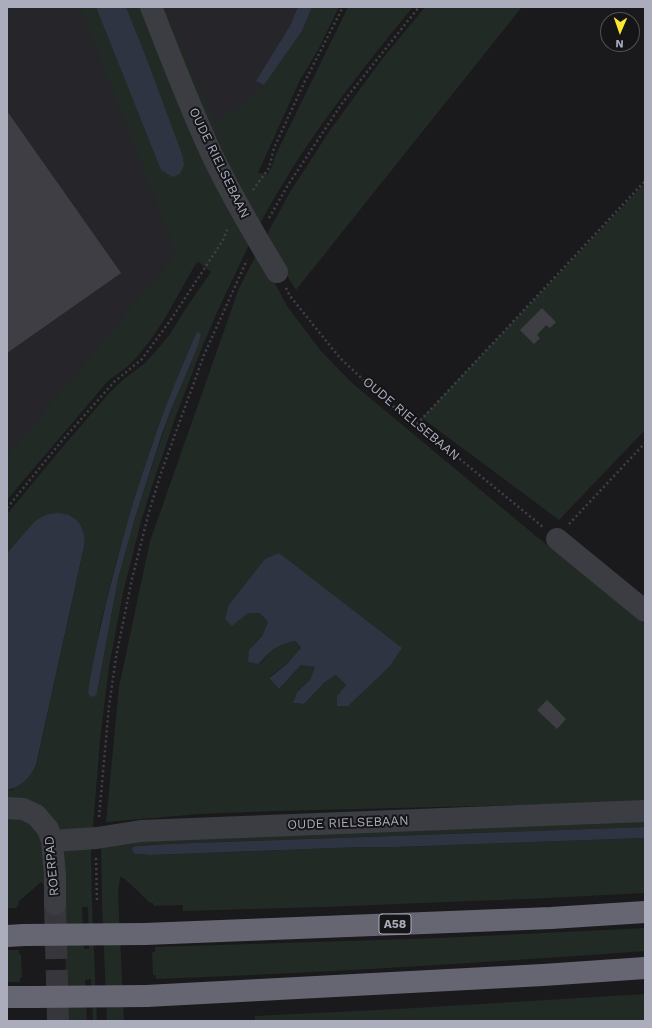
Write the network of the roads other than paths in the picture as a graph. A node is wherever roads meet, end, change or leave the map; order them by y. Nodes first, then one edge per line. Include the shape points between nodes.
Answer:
1 (151, 7) edge
2 (277, 272) road end
3 (557, 539) road end
4 (645, 611) edge
5 (7, 808) edge
6 (645, 811) edge
7 (52, 841) junction
8 (56, 904) tunnel mouth
9 (645, 912) edge
10 (15, 935) edge
11 (645, 968) edge
12 (7, 997) edge

1 - 2 street, OUDE RIELSEBAAN via 213,157
3 - 4 street
5 - 7 street, ROERPAD via 23,809 36,815 48,829
6 - 7 street, OUDE RIELSEBAAN via 141,831 98,838
7 - 8 street, ROERPAD
9 - 10 highway, A58, bridge via 145,934
11 - 12 highway, bridge via 146,996

